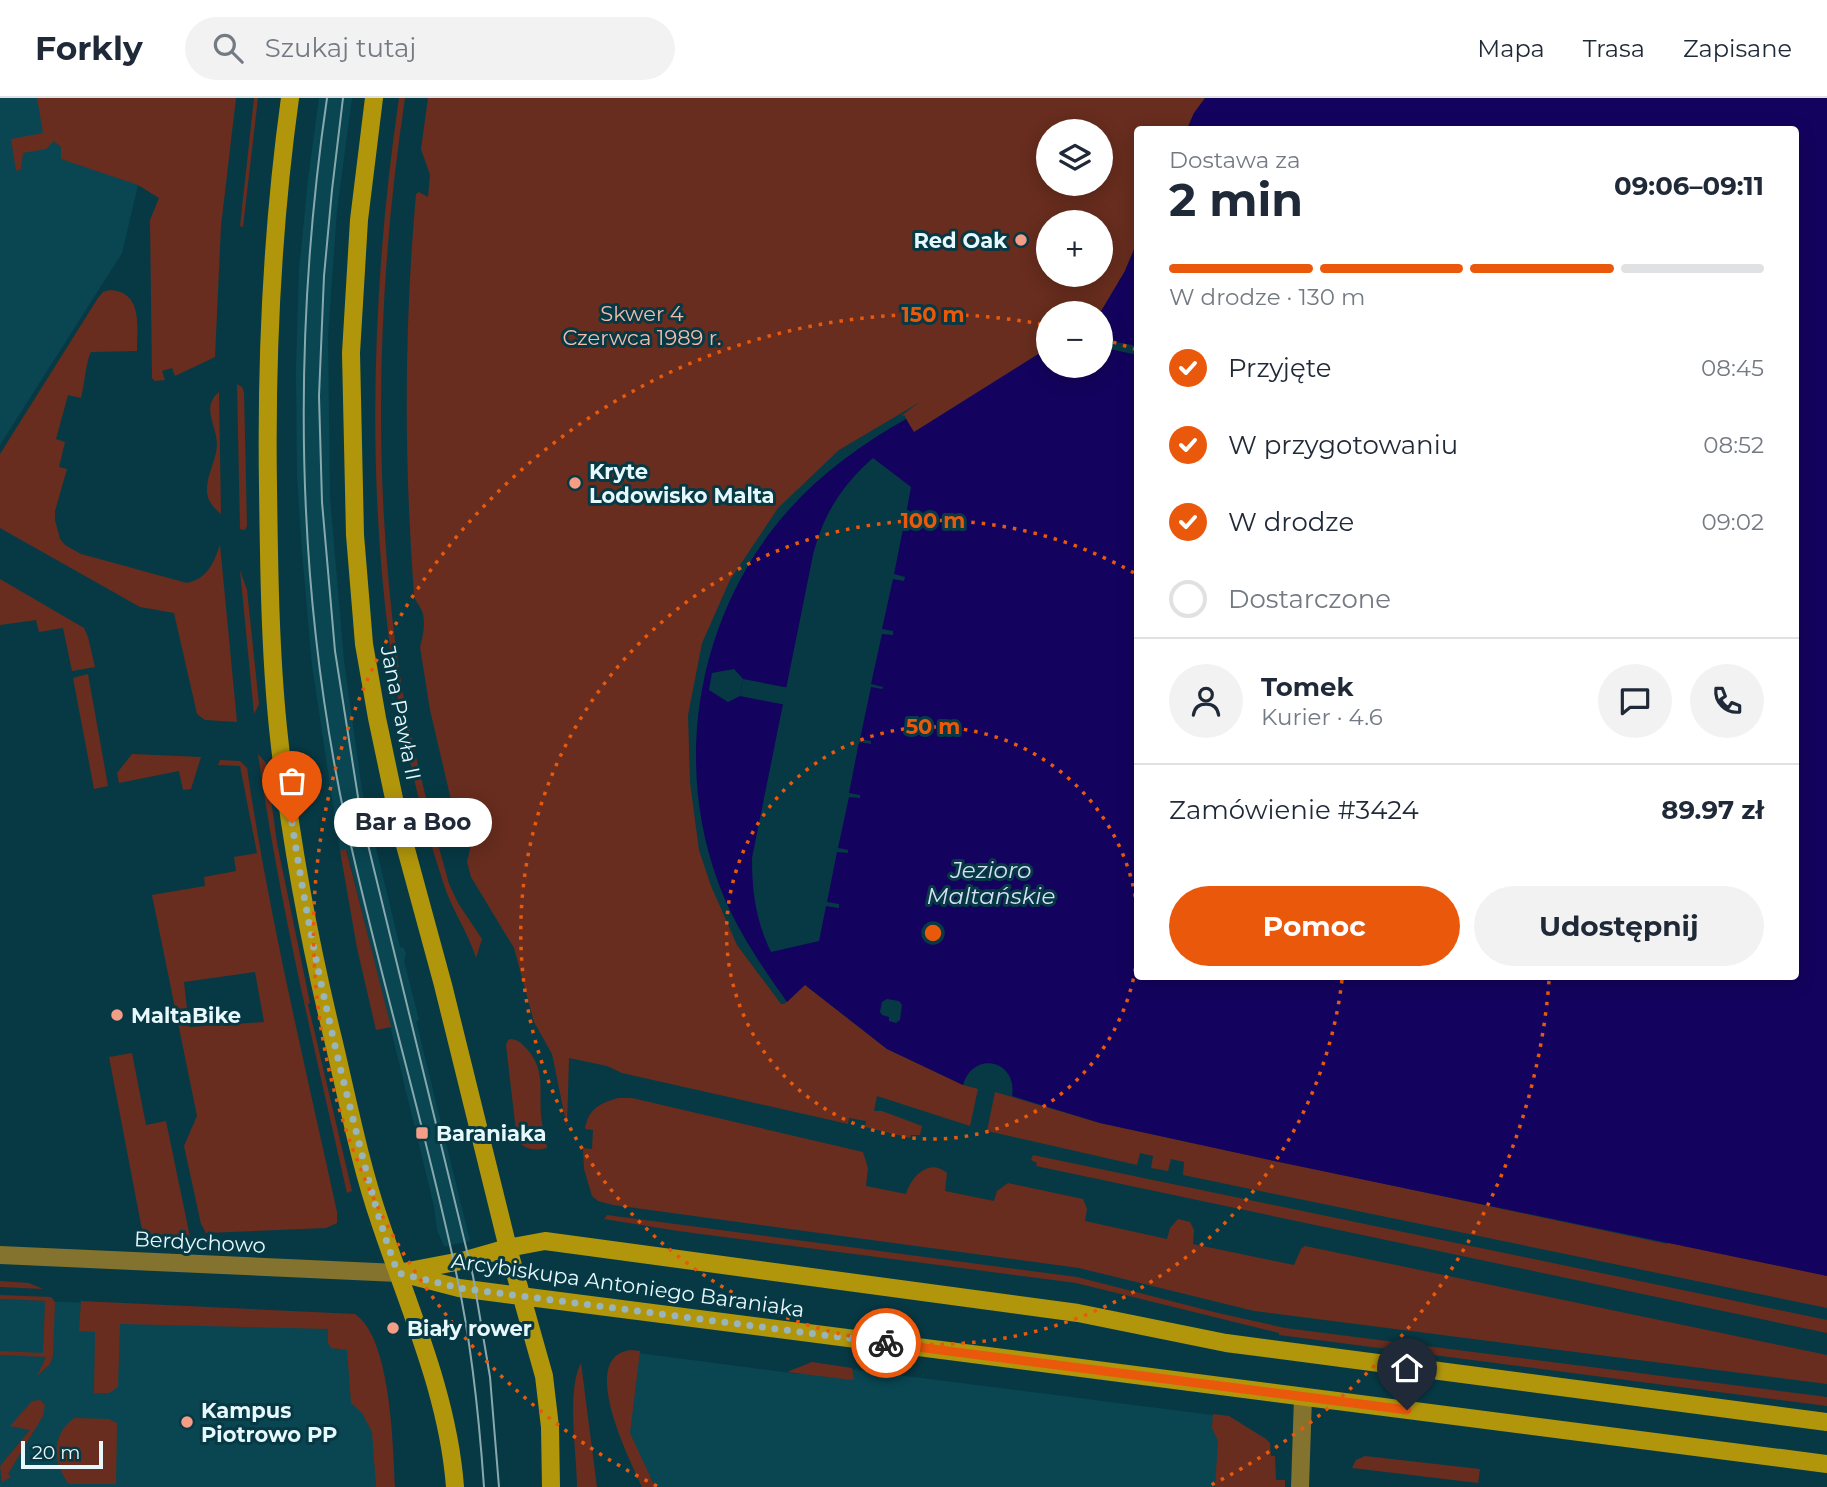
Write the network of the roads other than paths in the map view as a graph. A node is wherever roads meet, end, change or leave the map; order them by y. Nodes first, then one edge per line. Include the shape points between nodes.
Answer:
1 (290, 98) edge
2 (374, 98) edge
3 (508, 1248) junction
4 (0, 1255) edge
5 (398, 1273) junction
6 (523, 1296) junction
7 (1303, 1397) junction
8 (1827, 1422) edge
9 (1827, 1464) edge
10 (455, 1487) edge
11 (551, 1487) edge
12 (1300, 1487) edge

1 - 5 street via 272,257 267,360 278,725 320,980 377,1215
2 - 3 street, Jana Pawła II via 359,220 351,353 355,535 364,644 401,827
3 - 5 street, Arcybiskupa Antoniego Baraniaka
3 - 6 street, Jana Pawła II
3 - 8 street, Arcybiskupa Antoniego Baraniaka via 545,1241 1078,1313 1227,1343
4 - 5 street, Berdychowo
5 - 6 street, Arcybiskupa Antoniego Baraniaka via 459,1288
5 - 10 street via 431,1366
6 - 7 street, Arcybiskupa Antoniego Baraniaka
6 - 11 street, Jana Pawła II via 544,1376
7 - 9 street, Arcybiskupa Antoniego Baraniaka
7 - 12 street

